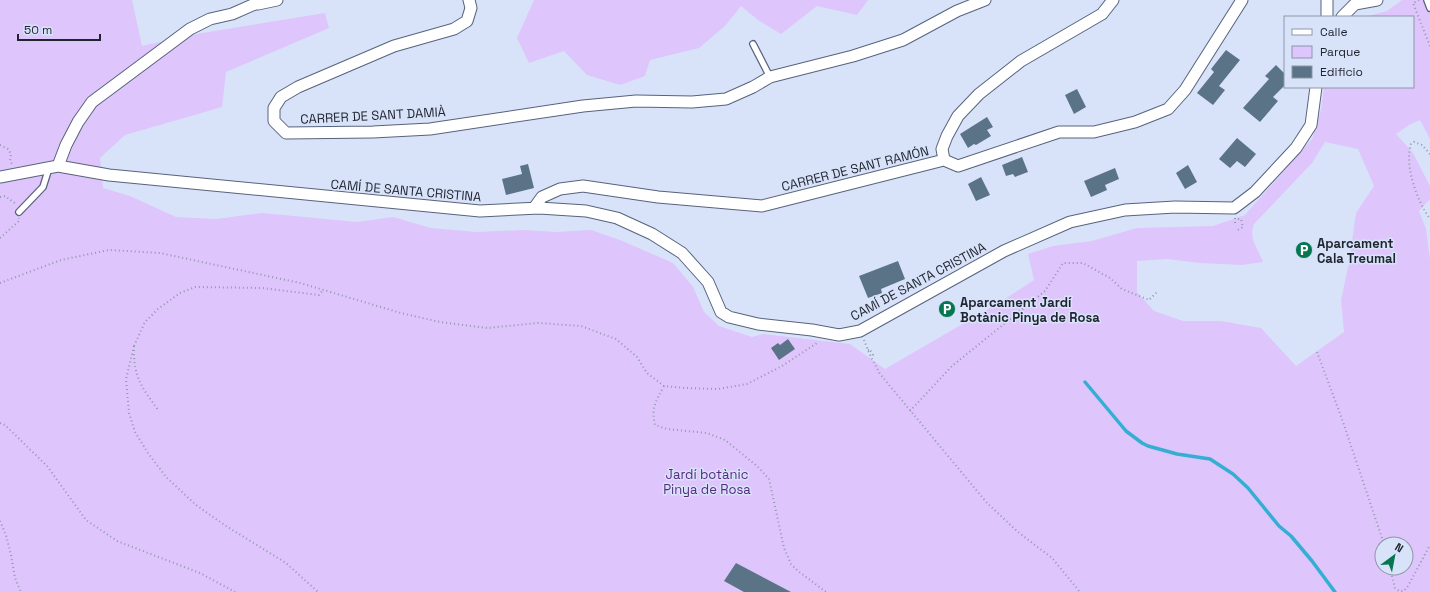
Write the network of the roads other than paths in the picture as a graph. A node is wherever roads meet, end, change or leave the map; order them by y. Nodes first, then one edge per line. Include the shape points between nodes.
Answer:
1 (277, 0) edge
2 (469, 0) edge
3 (984, 0) edge
4 (1113, 0) edge
5 (1242, 0) edge
6 (1327, 0) edge
7 (1377, 0) edge
8 (1427, 0) edge
9 (261, 2) edge
10 (1350, 2) edge
11 (1430, 8) edge
12 (1327, 16) edge
13 (1343, 16) edge
14 (753, 44) dead end
15 (770, 77) junction
16 (1316, 88) edge
17 (944, 160) junction
18 (54, 167) junction
19 (0, 177) edge
20 (534, 208) junction
21 (19, 212) dead end

1 - 9 street
2 - 15 street, CARRER DE SANT DAMIÀ via 471,8 467,21 454,29 394,46 298,87 281,97 274,108 274,121 286,133 430,129 583,106 636,101 692,102 726,99
3 - 15 street via 957,11 903,40 853,56
4 - 17 street via 1102,14 1020,61 979,94 958,116 947,136 942,149
5 - 17 street, CARRER DE SANT RAMÓN via 1185,90 1168,109 1135,122 1094,132 1059,132 958,166
6 - 12 street
7 - 10 street
8 - 11 lane
9 - 18 street via 232,14 210,19 190,29 92,102
10 - 13 street
14 - 15 lane
16 - 20 street, CAMÍ DE SANTA CRISTINA via 1311,125 1296,148 1255,192 1234,208 1175,207 1125,210 1070,222 1004,251 860,331 839,334 758,324 729,317 721,312 708,282 682,253 652,234 617,218 586,211
17 - 20 street, CARRER DE SANT RAMÓN via 762,206 658,197 583,186 560,189 542,197
18 - 19 street, CAMÍ DE SANTA CRISTINA
18 - 20 street, CAMÍ DE SANTA CRISTINA via 109,175 406,205 480,211
18 - 21 lane via 43,187

